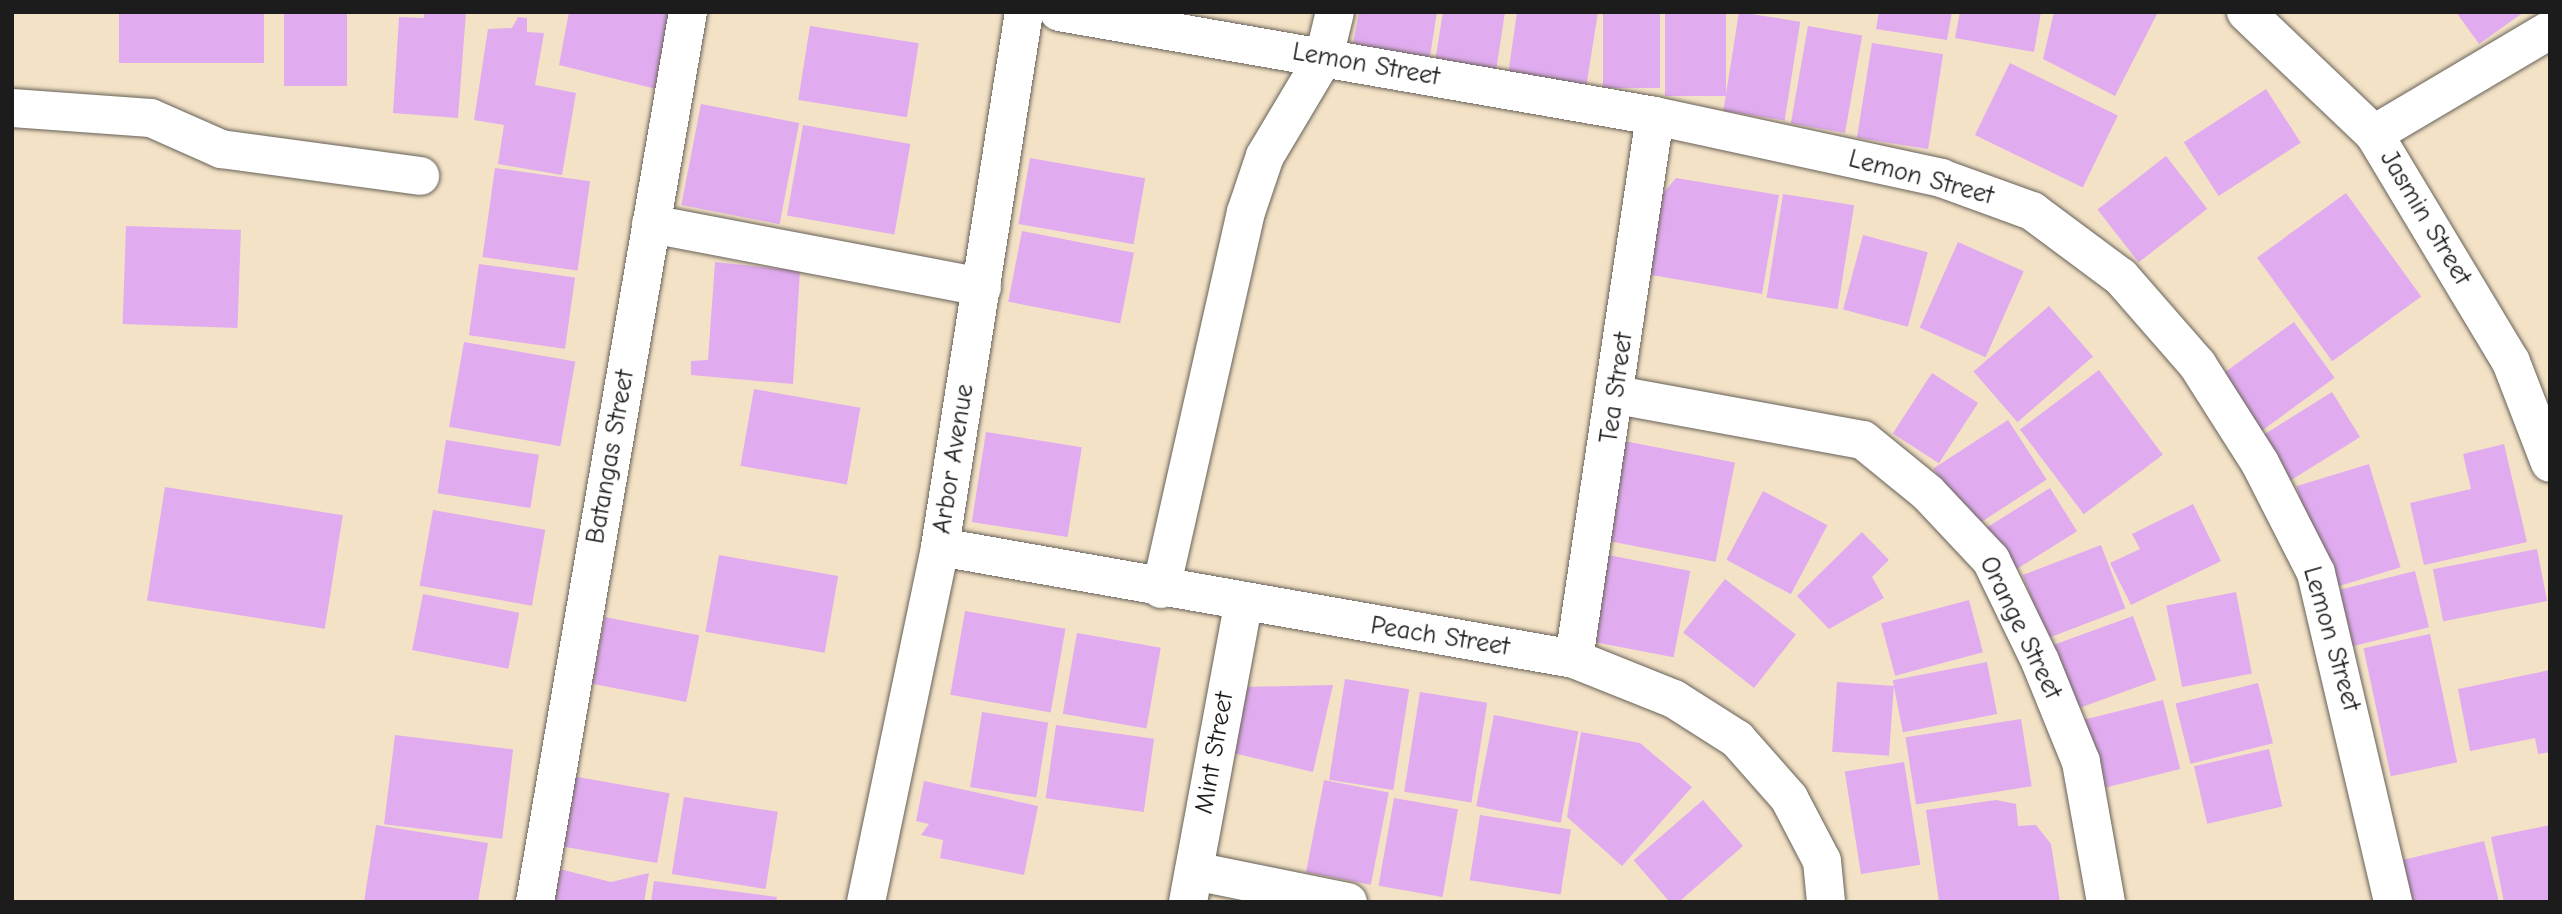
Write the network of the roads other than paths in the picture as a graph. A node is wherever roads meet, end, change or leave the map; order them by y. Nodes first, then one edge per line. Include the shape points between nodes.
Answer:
1 (688, 12) edge
2 (1024, 12) edge
3 (1059, 12) edge
4 (1335, 12) edge
5 (2246, 12) edge
6 (2550, 30) edge
7 (1324, 57) junction
8 (12, 108) edge
9 (1655, 116) junction
10 (2374, 134) junction
11 (420, 176) dead end
12 (651, 224) junction
13 (982, 287) junction
14 (1617, 396) junction
15 (2550, 463) edge
16 (940, 547) junction
17 (1161, 589) junction
18 (1243, 604) junction
19 (1574, 659) junction
20 (1191, 886) edge
21 (535, 902) edge
22 (866, 902) edge
23 (1348, 902) edge
24 (1826, 902) edge
25 (2106, 902) edge
26 (2393, 902) edge

1 - 12 street, Batangas Street
2 - 13 street, Arbor Avenue
3 - 7 street, Lemon Street
4 - 7 street
5 - 10 street, Jasmin Street
6 - 10 street
7 - 9 street, Lemon Street
7 - 17 street via 1265,156 1246,212
8 - 11 street via 151,118 221,149
9 - 14 street, Tea Street
9 - 26 street, Lemon Street via 1941,178 2032,211 2121,277 2197,364 2260,463 2316,573
10 - 15 street, Jasmin Street via 2511,362
12 - 13 street
12 - 21 street, Batangas Street
13 - 16 street, Arbor Avenue
14 - 19 street, Tea Street
14 - 25 street, Orange Street via 1863,440 1928,492 1991,560 2040,661 2081,762
16 - 17 street, Peach Street
16 - 22 street, Arbor Avenue
17 - 18 street, Peach Street
18 - 19 street, Peach Street
18 - 20 street, Mint Street
19 - 24 street, Peach Street via 1674,699 1737,739 1789,798 1822,861
20 - 23 street

